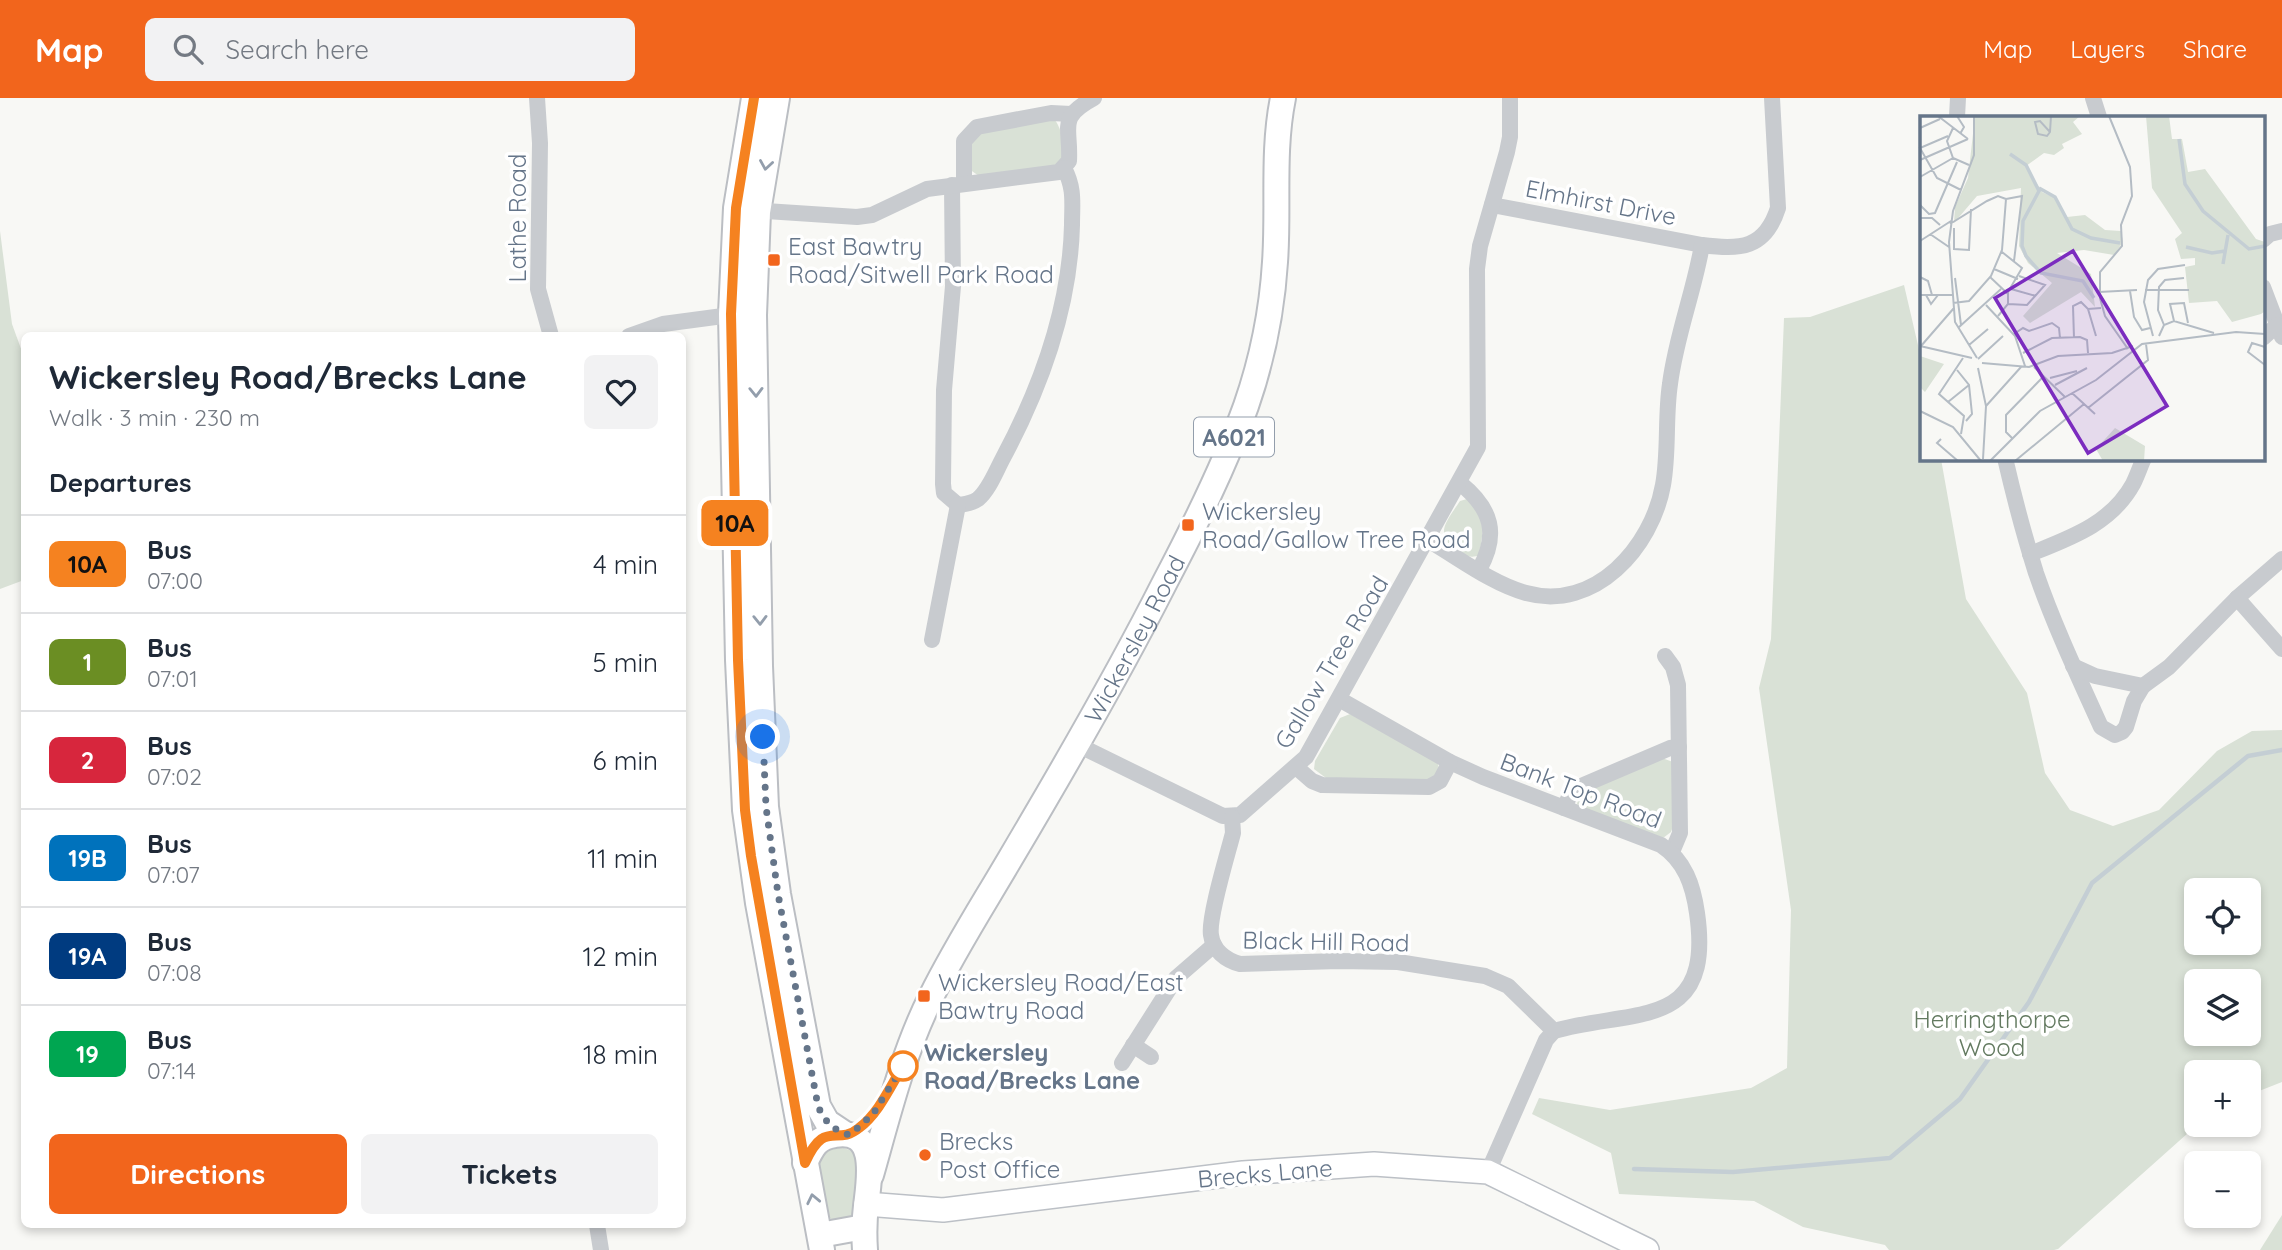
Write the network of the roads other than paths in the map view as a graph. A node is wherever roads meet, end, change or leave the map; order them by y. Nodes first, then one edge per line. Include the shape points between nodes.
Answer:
1 (537, 98) edge
2 (754, 98) edge
3 (777, 98) edge
4 (1094, 98) edge
5 (1283, 98) edge
6 (1510, 98) edge
7 (1772, 98) edge
8 (1958, 98) edge
9 (2094, 98) edge
10 (1070, 114) junction
11 (1957, 116) edge
12 (2099, 116) edge
13 (1064, 168) junction
14 (958, 184) junction
15 (1492, 205) junction
16 (747, 210) junction
17 (2282, 231) edge
18 (2264, 239) edge
19 (1702, 245) junction
20 (2264, 290) edge
21 (743, 314) junction
22 (2280, 331) edge
23 (550, 332) edge
24 (640, 332) edge
25 (2006, 460) edge
26 (2143, 460) edge
27 (1460, 483) junction
28 (958, 506) junction
29 (1428, 540) junction
30 (2030, 554) junction
31 (2282, 559) edge
32 (1479, 570) junction
33 (2237, 598) junction
34 (932, 640) dead end
35 (2282, 649) edge
36 (1665, 656) dead end
37 (2073, 666) junction
38 (2143, 686) junction
39 (1339, 699) junction
40 (1077, 744) junction
41 (1679, 747) junction
42 (1450, 762) junction
43 (1296, 767) junction
44 (1564, 808) junction
45 (1232, 817) junction
46 (1672, 852) junction
47 (1214, 945) junction
48 (1554, 1031) junction
49 (1133, 1045) junction
50 (1151, 1057) dead end
51 (1122, 1063) dead end
52 (903, 1066) junction
53 (847, 1134) junction
54 (805, 1163) junction
55 (1488, 1172) junction
56 (871, 1175) junction
57 (865, 1227) edge
58 (597, 1228) edge
59 (821, 1242) edge
60 (601, 1250) edge
61 (1647, 1250) edge

1 - 23 street, Lathe Road via 538,289
2 - 16 main road
3 -> 16 main road
4 - 10 street
5 - 40 main road, Wickersley Road / A6021 via 1270,307 1246,404 1196,523
6 - 15 street, Gallow Tree Road via 1509,144
7 - 19 street, Elmhirst Drive via 1774,221 1749,245
8 - 11 street
9 - 12 street
10 - 13 street via 1069,161
10 - 14 street via 1051,113 977,127 964,141
13 - 14 street
13 - 28 street via 1073,189 1071,261 1061,313 1032,396 985,492
14 - 16 street via 927,189 872,215 857,217
14 - 28 street via 944,390 943,484 944,493
15 - 19 street, Elmhirst Drive
15 - 27 street, Gallow Tree Road via 1477,270 1480,435
16 - 21 main road
17 - 18 street
19 - 32 street via 1672,372 1663,484 1637,547 1603,580 1567,594 1529,594
20 - 22 street
21 - 24 street via 663,324
21 -> 53 main road via 766,807 818,1106 827,1122
21 - 54 main road via 738,660 745,810
25 - 30 street
26 - 30 street via 2119,504 2101,521
27 - 29 street, Gallow Tree Road
27 - 32 street via 1480,502 1491,532 1488,554
28 - 34 street
29 - 32 street
29 - 39 street, Gallow Tree Road
30 - 37 street
31 - 33 street
33 - 35 street
33 - 38 street via 2169,667
36 - 41 street via 1677,675
37 - 38 street via 2095,676
37 - 38 street via 2101,727 2115,735 2126,727
39 - 42 street, Bank Top Road
39 - 43 street, Gallow Tree Road
40 - 45 street
40 - 52 main road, Wickersley Road / A6021 via 930,998
41 - 44 street via 1581,786
41 - 46 street via 1680,833
42 - 43 street via 1440,781 1429,787 1322,785
42 - 44 street, Bank Top Road
43 - 45 street, Gallow Tree Road
44 - 46 street, Bank Top Road
45 - 47 street, Black Hill Road via 1233,833 1210,928
46 - 48 street, Bank Top Road via 1688,874 1700,935 1699,963 1683,995 1671,1005 1640,1016
47 - 48 street, Black Hill Road via 1240,964 1398,962 1485,976 1508,986
47 - 49 street via 1176,978
48 - 55 street
49 - 50 street
49 - 51 street
52 - 53 main road, Wickersley Road / A6021 via 873,1114
52 - 56 main road, Wickersley Road / A6021
53 - 54 main road, Wickersley Road via 822,1138
53 - 56 main road via 864,1147
59 -> 54 main road
55 - 57 street, Brecks Lane via 1374,1164 1243,1173 943,1210
55 - 61 street, Brecks Lane
56 - 57 main road, Wickersley Road
57 - 59 main road
58 - 60 street

